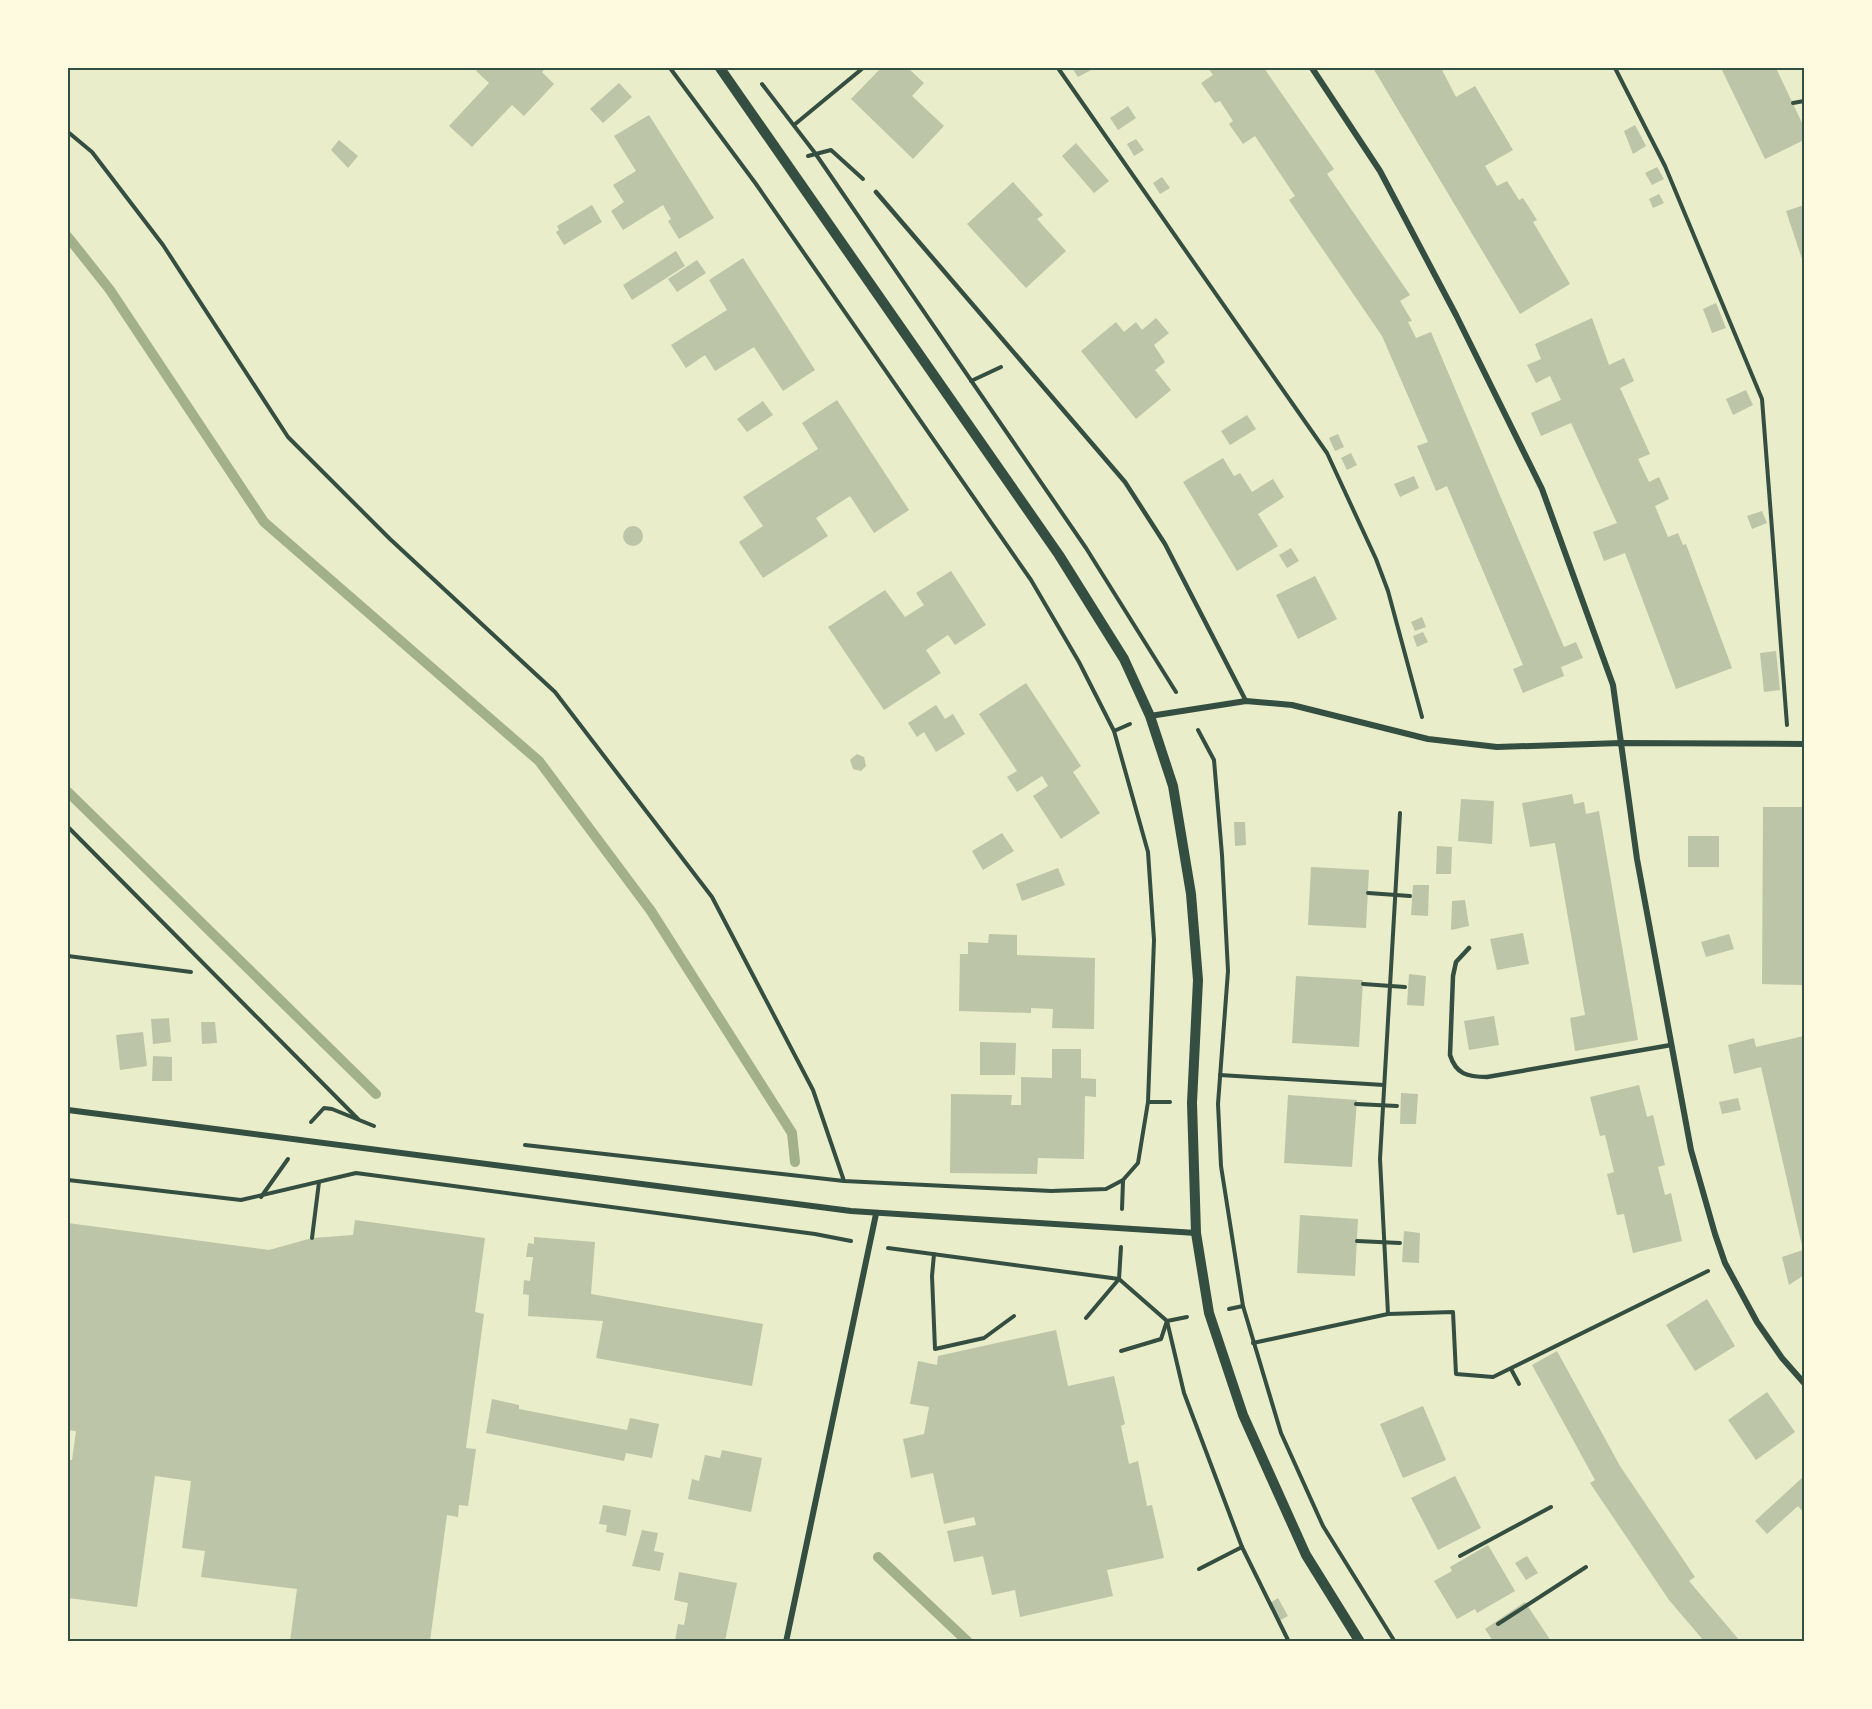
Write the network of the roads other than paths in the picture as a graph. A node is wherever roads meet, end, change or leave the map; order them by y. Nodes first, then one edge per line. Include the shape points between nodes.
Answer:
1 (720, 68) edge
2 (1312, 68) edge
3 (876, 192) road end
4 (1246, 701) junction
5 (1150, 716) junction
6 (1621, 744) junction
7 (1804, 744) edge
8 (1469, 948) dead end
9 (1671, 1045) junction
10 (68, 1110) edge
11 (876, 1214) junction
12 (1196, 1233) junction
13 (1804, 1383) edge
14 (786, 1641) edge
15 (1360, 1641) edge

1 - 5 street via 1059,555 1124,659
2 - 6 street via 1380,171 1542,489 1613,685
3 - 4 lane via 1125,483 1165,544
4 - 5 street
4 - 6 street via 1292,705 1428,740 1497,747
5 - 12 street via 1176,799 1191,894 1198,980 1192,1103
6 - 7 street
6 - 9 street via 1637,859
8 - 9 lane via 1456,962 1453,976 1450,1055 1461,1074 1486,1077
9 - 13 street via 1690,1150 1725,1263 1757,1322
10 - 11 street
11 - 12 street
11 - 14 street
12 - 15 street via 1209,1313 1243,1415 1306,1555

